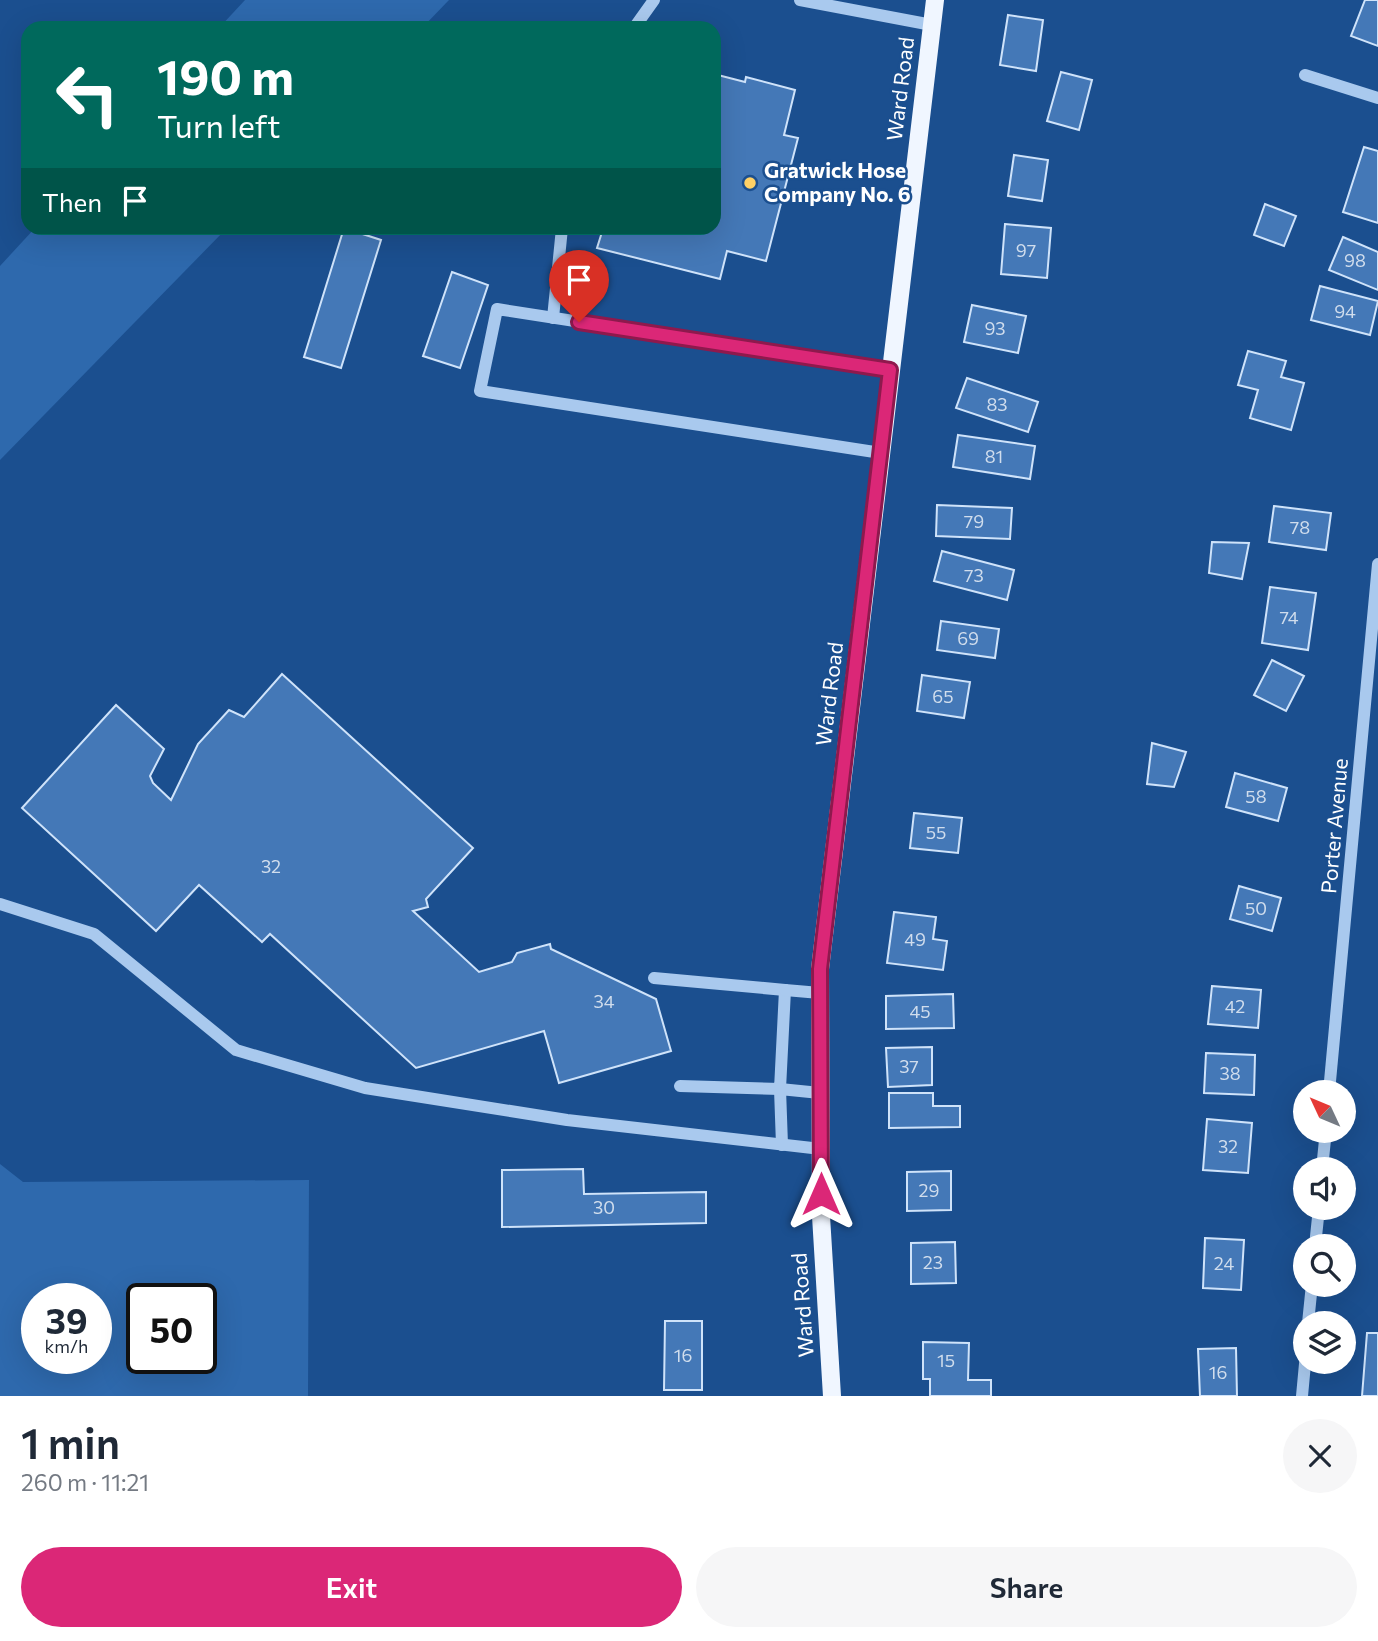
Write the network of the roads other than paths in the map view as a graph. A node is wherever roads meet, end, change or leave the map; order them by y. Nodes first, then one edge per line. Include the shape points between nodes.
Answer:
1 (653, 0) edge
2 (800, 0) edge
3 (935, 0) edge
4 (639, 21) edge
5 (932, 25) junction
6 (1306, 75) dead end
7 (1378, 98) edge
8 (561, 235) edge
9 (553, 318) junction
10 (890, 370) junction
11 (881, 453) junction
12 (1378, 564) edge
13 (0, 904) edge
14 (654, 978) dead end
15 (785, 990) junction
16 (820, 993) junction
17 (1330, 1080) edge
18 (680, 1086) dead end
19 (780, 1089) junction
20 (820, 1093) junction
21 (782, 1145) junction
22 (821, 1149) junction
23 (1304, 1374) edge
24 (832, 1396) edge
25 (1302, 1396) edge

1 - 4 street
2 - 5 street
3 - 5 main road, Ward Road
5 - 10 main road, Ward Road
6 - 7 street
8 - 9 street
9 - 10 street
9 - 11 street via 497,309 480,391
10 - 11 main road, Ward Road
11 - 16 main road, Ward Road
12 - 17 street, Porter Avenue
13 - 21 street via 94,934 236,1050 365,1088 568,1120
14 - 15 street
15 - 16 street
15 - 19 street
16 - 20 main road, Ward Road
18 - 19 street
19 - 20 street
19 - 21 street
20 - 22 main road, Ward Road
21 - 22 street
22 - 24 main road, Ward Road
23 - 25 street

